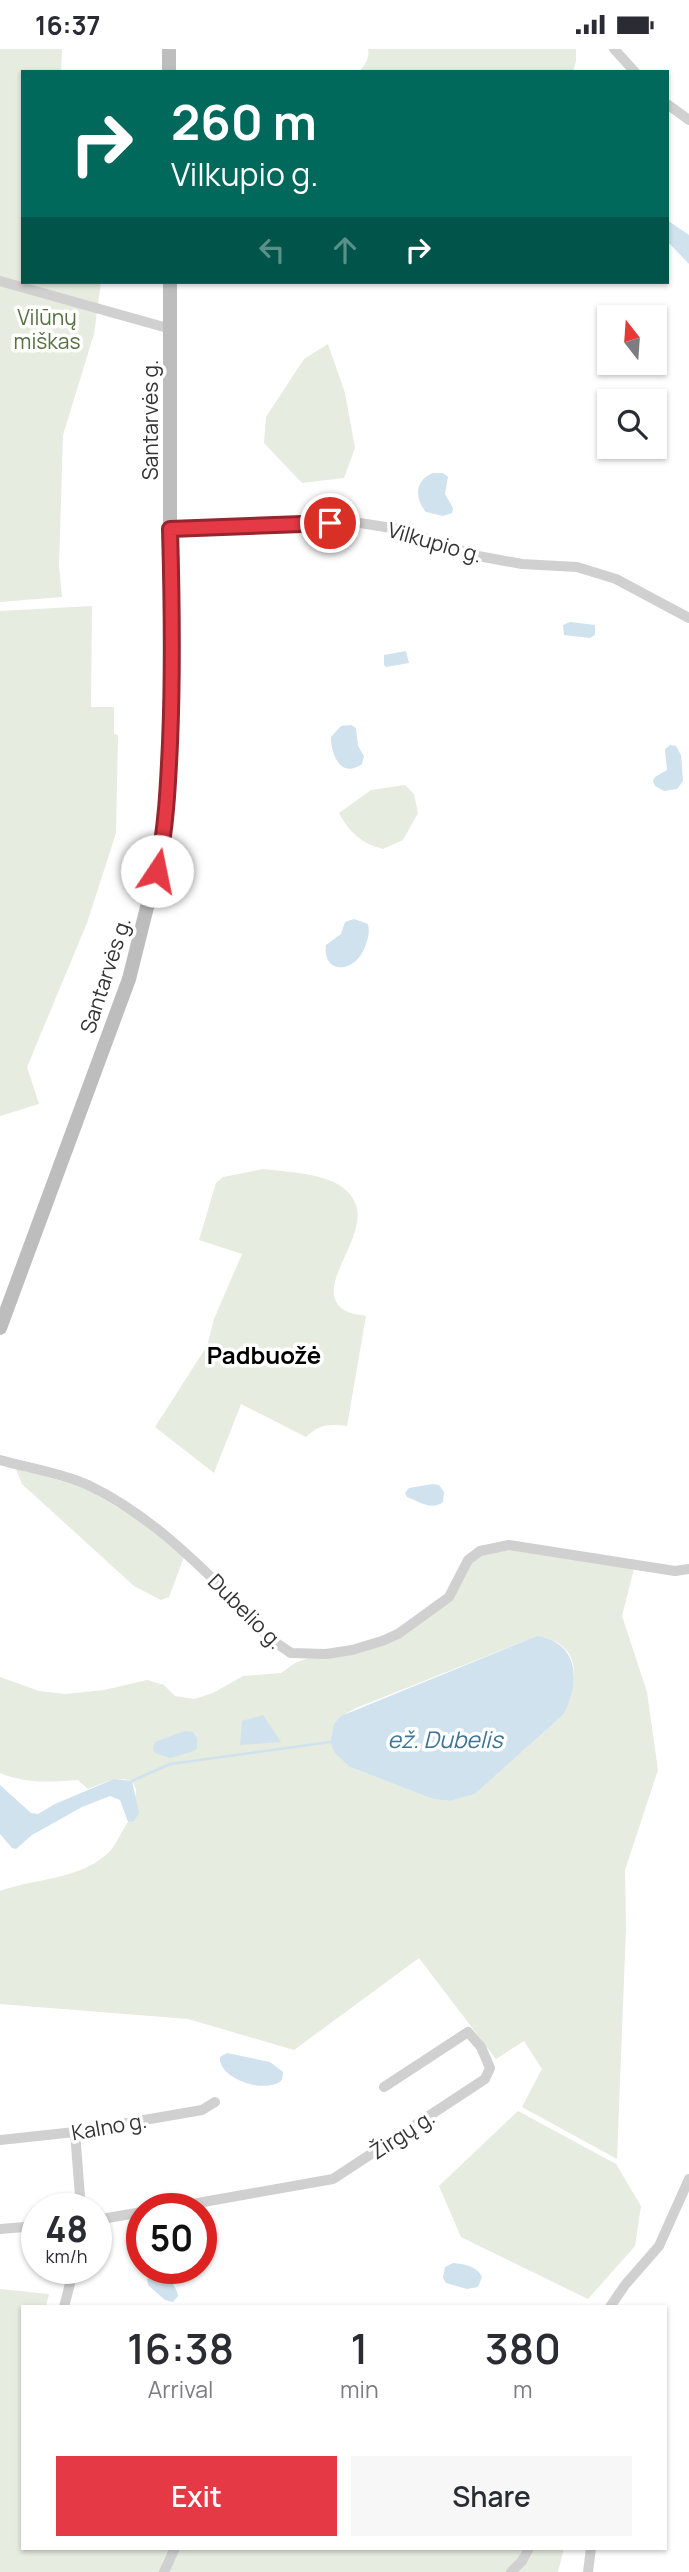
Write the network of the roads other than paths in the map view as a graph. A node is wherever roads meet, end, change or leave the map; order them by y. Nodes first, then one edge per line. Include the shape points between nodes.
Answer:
1 (169, 49) edge
2 (614, 49) edge
3 (169, 70) edge
4 (633, 70) edge
5 (669, 105) edge
6 (689, 120) edge
7 (0, 281) edge
8 (170, 284) edge
9 (171, 329) junction
10 (170, 529) junction
11 (689, 618) edge
12 (0, 1328) edge
13 (0, 1460) edge
14 (689, 1569) edge
15 (384, 2087) dead end
16 (215, 2102) dead end
17 (75, 2132) junction
18 (0, 2140) edge
19 (689, 2179) edge
20 (80, 2193) edge
21 (217, 2200) edge
22 (21, 2227) edge
23 (0, 2229) edge
24 (70, 2284) edge
25 (65, 2305) edge
26 (612, 2305) edge
27 (174, 2550) edge
28 (528, 2550) edge
29 (591, 2550) edge
30 (164, 2572) edge
31 (511, 2572) edge
32 (588, 2572) edge

1 - 3 main road
2 - 4 street
5 - 6 street
7 - 9 street
8 - 9 main road, Santarvės g.
9 - 10 main road, Santarvės g.
10 - 11 street, Vilkupio g. via 360,523 398,529 478,556 577,567 616,579
10 - 12 main road, Santarvės g. via 171,720 166,818 157,871 129,979
13 - 14 street, Dubelio g. via 86,1484 143,1518 192,1557 266,1636 291,1653 352,1650 398,1634 449,1597 468,1560 509,1545 675,1571
15 - 21 street, Žirgų g. via 468,2032 481,2047 489,2068 485,2079 333,2179
16 - 17 street, Kalno g. via 202,2110
17 - 18 street, Kalno g.
17 - 20 street
19 - 26 street via 659,2246
22 - 23 street
24 - 25 street
27 - 30 street
28 - 31 street
29 - 32 street

